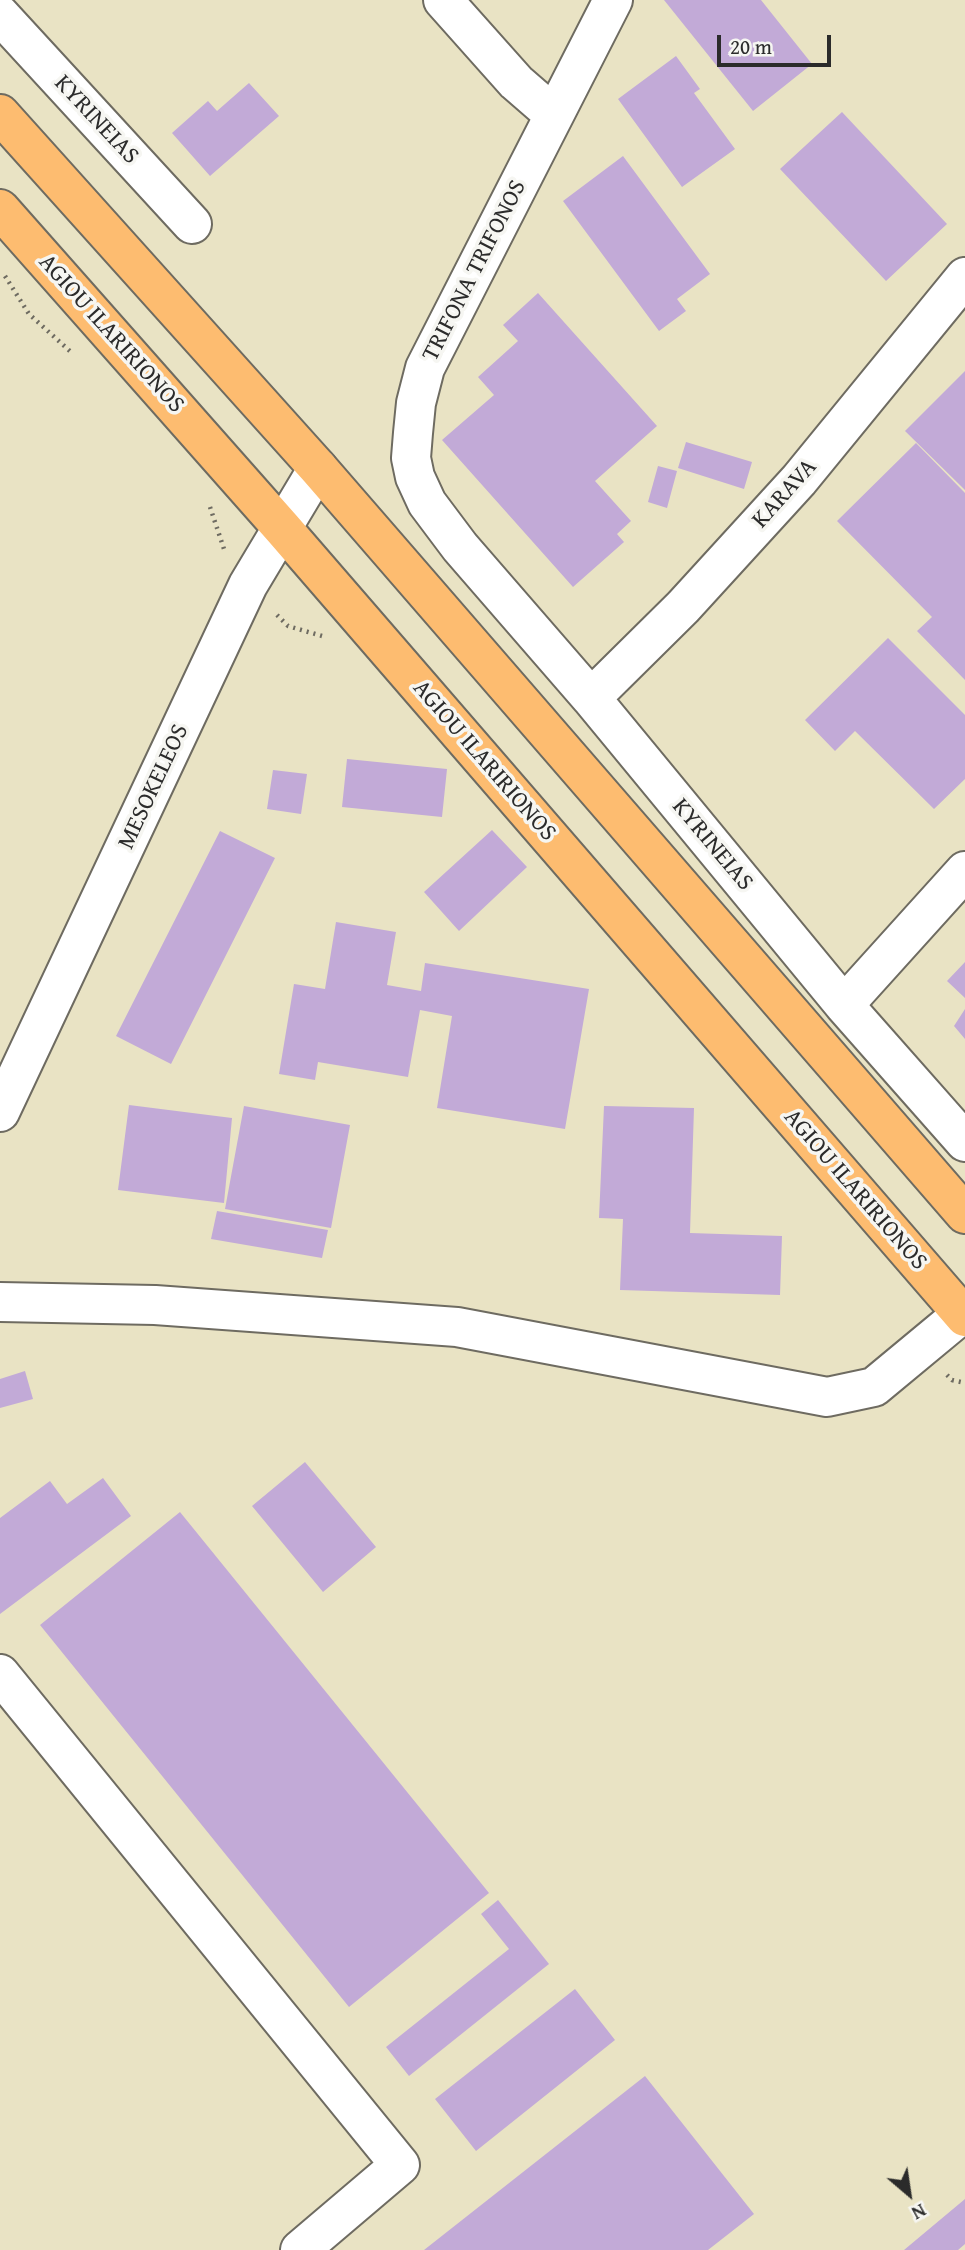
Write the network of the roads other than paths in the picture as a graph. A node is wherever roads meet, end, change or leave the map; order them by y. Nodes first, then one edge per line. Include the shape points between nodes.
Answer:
1 (443, 0) edge
2 (613, 0) edge
3 (0, 15) edge
4 (0, 114) edge
5 (554, 115) junction
6 (0, 209) edge
7 (192, 225) dead end
8 (965, 277) edge
9 (318, 468) junction
10 (284, 529) junction
11 (460, 547) joint
12 (591, 698) junction
13 (965, 870) edge
14 (844, 1005) junction
15 (0, 1112) edge
16 (965, 1142) edge
17 (965, 1214) edge
18 (0, 1302) edge
19 (964, 1315) edge
20 (0, 1674) edge
21 (300, 2250) edge

1 - 5 street via 516,82
2 - 5 street, TRIFONA TRIFONOS
3 - 7 street, KYRINEIAS
4 - 9 main road
5 - 11 street, TRIFONA TRIFONOS via 425,368 416,403 411,458 415,477 427,503
6 - 10 main road, AGIOU ILARIRIONOS
8 - 12 street, KARAVA via 799,480 683,607
9 - 10 street, MESOKELEOS
9 - 17 main road
10 - 15 street, MESOKELEOS via 248,585
10 - 19 main road, AGIOU ILARIRIONOS
11 - 12 street, KYRINEIAS
12 - 14 street, KYRINEIAS
13 - 14 street
14 - 16 street, KYRINEIAS
18 - 19 street via 155,1305 457,1327 827,1397 874,1387
20 - 21 street via 400,2165

